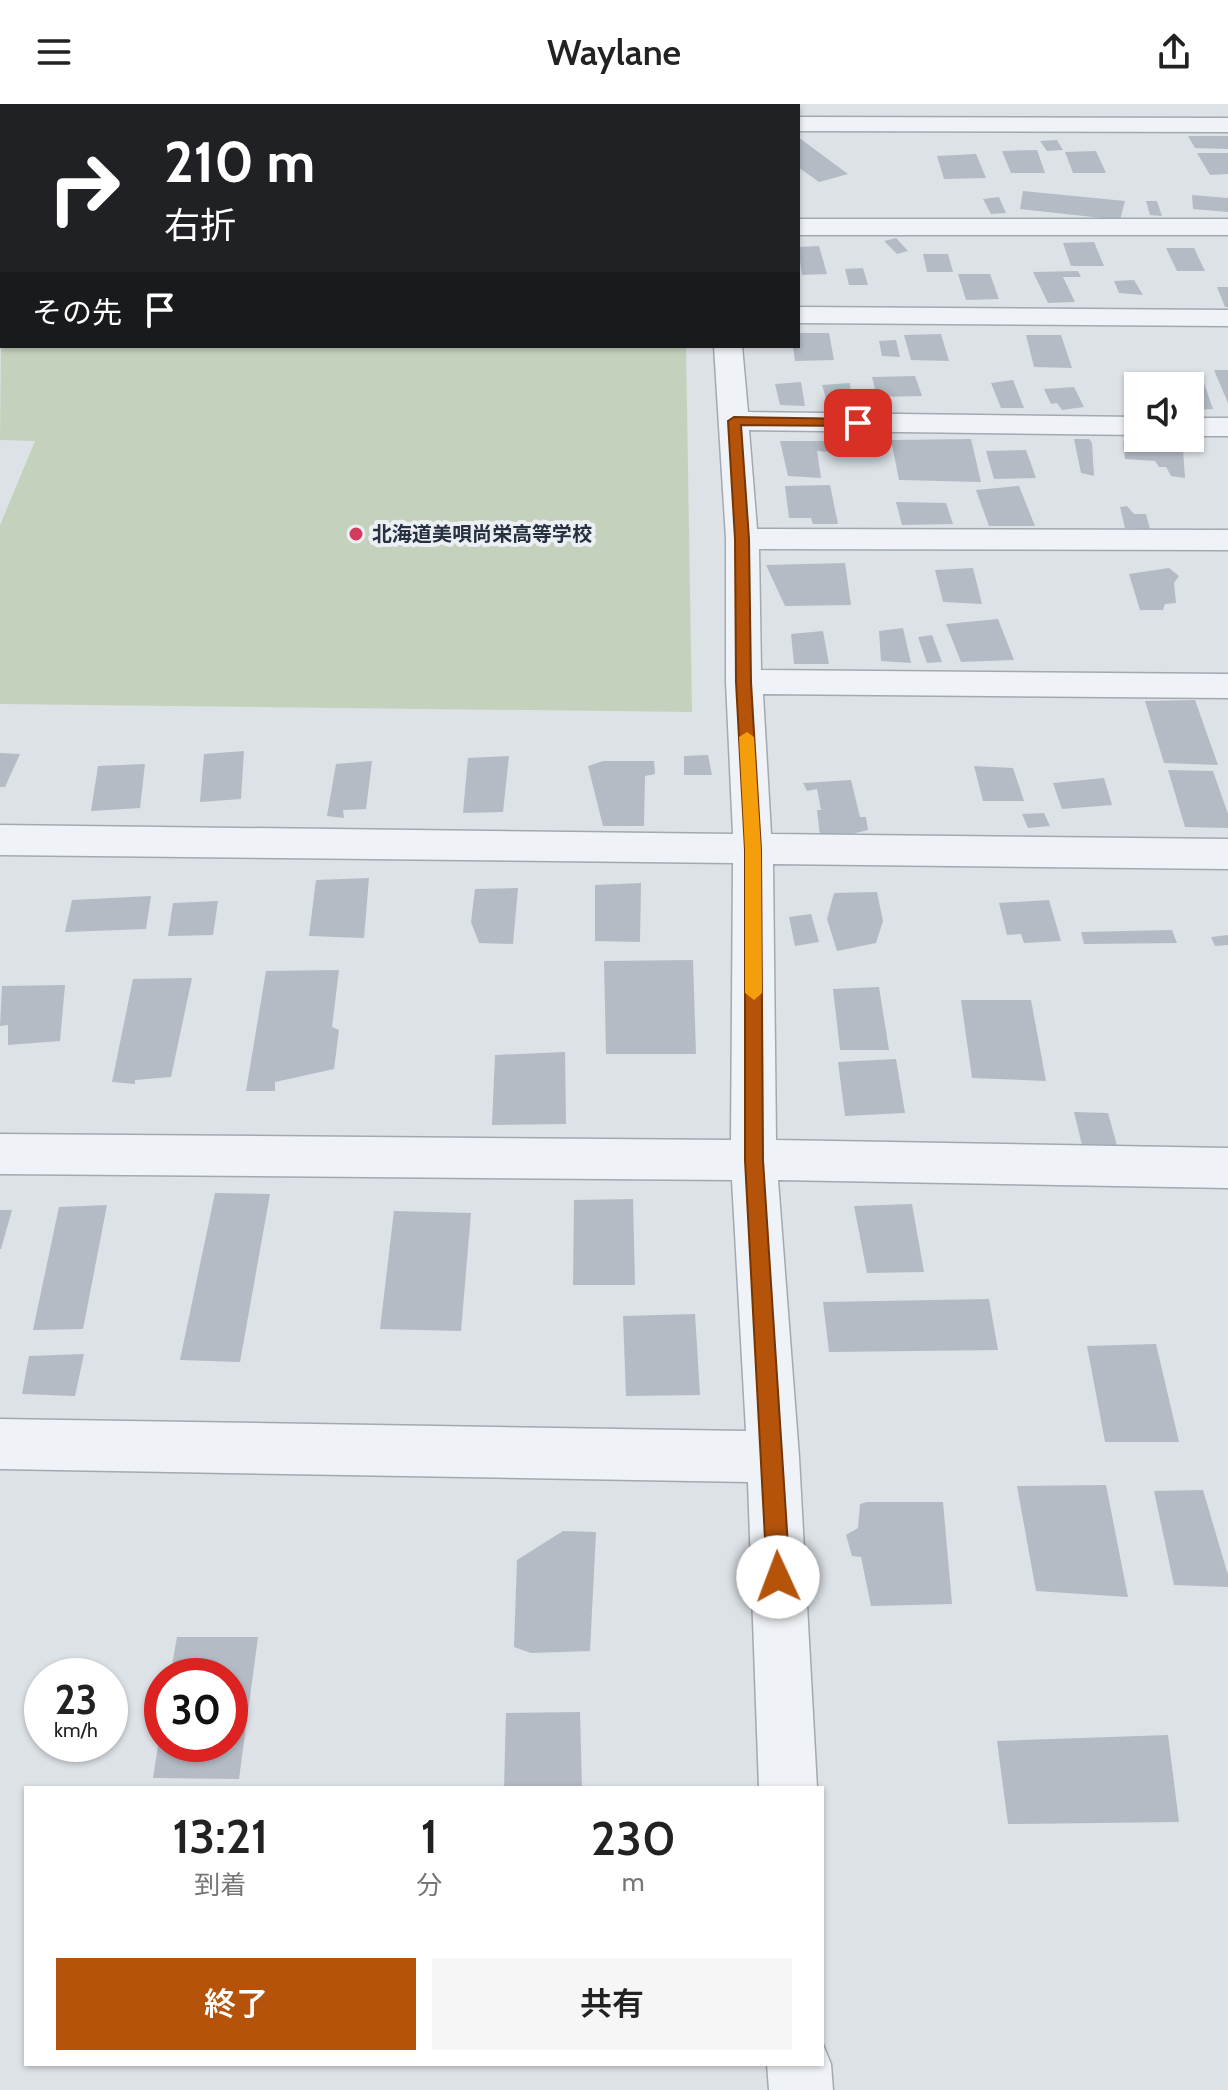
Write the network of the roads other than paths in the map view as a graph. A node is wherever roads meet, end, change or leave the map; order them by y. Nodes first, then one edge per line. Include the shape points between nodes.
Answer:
1 (800, 124) edge
2 (1228, 125) edge
3 (800, 227) edge
4 (1228, 227) edge
5 (800, 315) edge
6 (1228, 318) edge
7 (728, 348) edge
8 (734, 421) junction
9 (1124, 426) edge
10 (1204, 427) edge
11 (1228, 427) edge
12 (742, 539) junction
13 (1228, 540) edge
14 (744, 682) junction
15 (1228, 686) edge
16 (0, 840) edge
17 (753, 850) junction
18 (1228, 854) edge
19 (0, 1154) edge
20 (754, 1160) junction
21 (1228, 1168) edge
22 (0, 1444) edge
23 (773, 1457) junction
24 (788, 1786) edge
25 (799, 2066) edge
26 (801, 2090) edge

1 - 2 street
3 - 4 street
5 - 6 street
7 - 8 street
8 - 9 street
8 - 12 street
10 - 11 street
12 - 13 street
12 - 14 street
14 - 15 street
14 - 17 street
16 - 17 street
17 - 18 street
17 - 20 street
19 - 20 street
20 - 21 street
20 - 23 street
22 - 23 street
23 - 24 street
25 - 26 street

